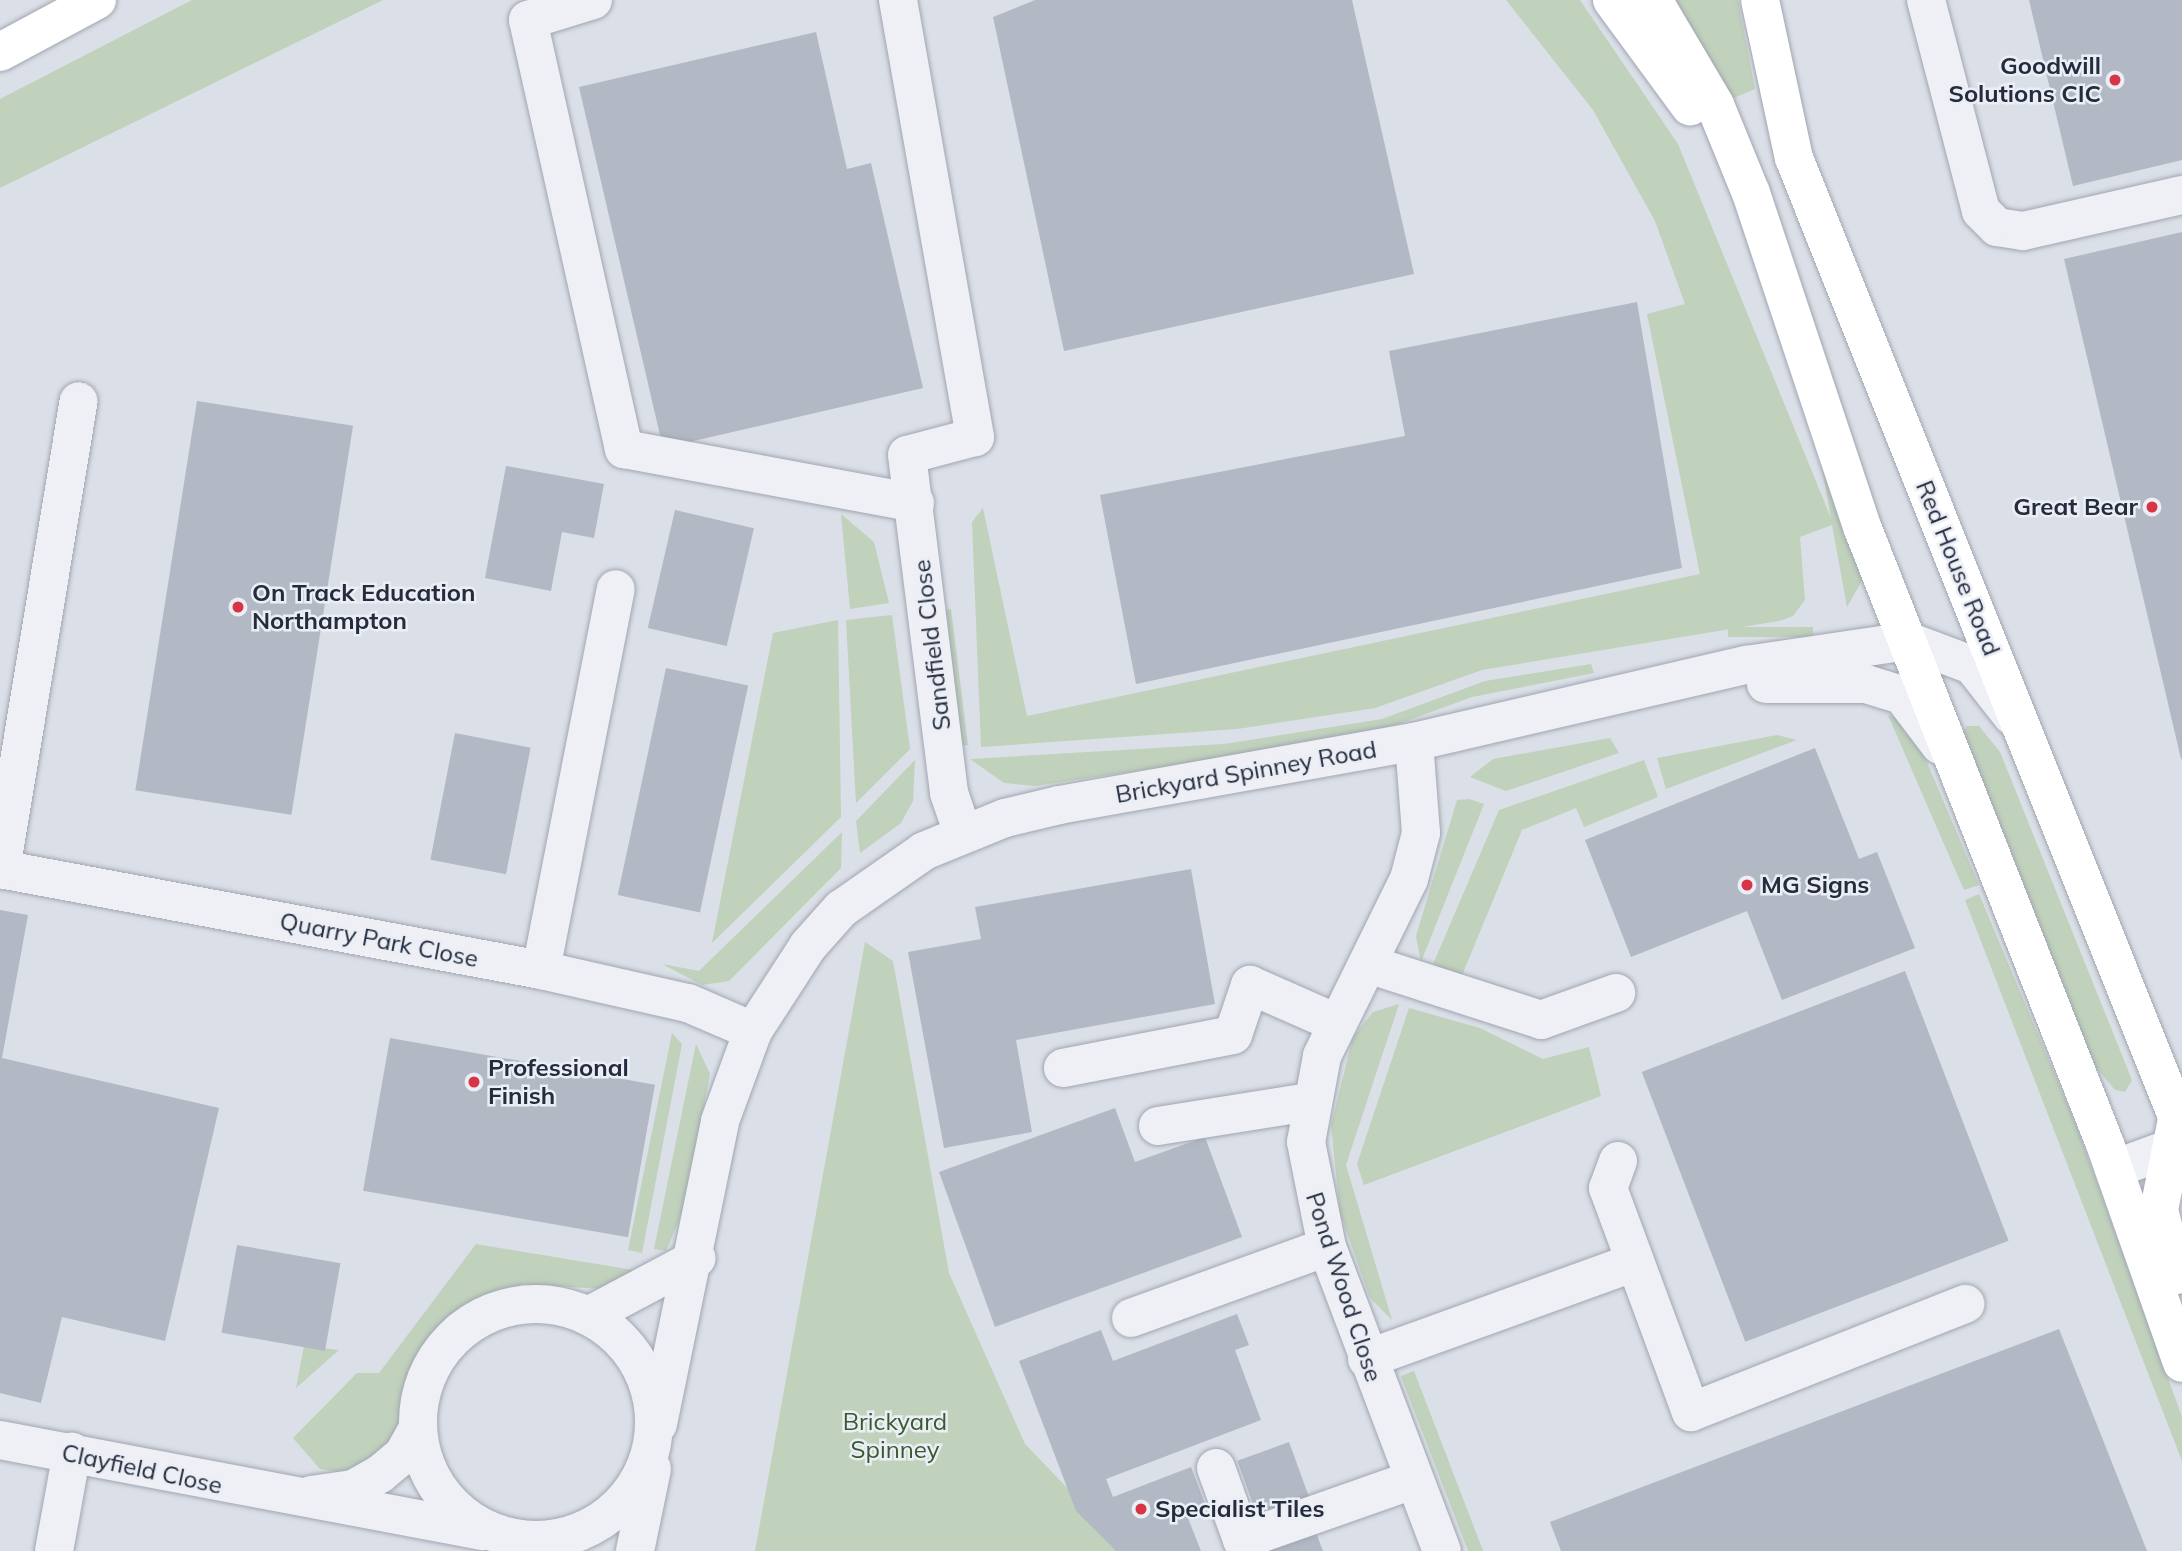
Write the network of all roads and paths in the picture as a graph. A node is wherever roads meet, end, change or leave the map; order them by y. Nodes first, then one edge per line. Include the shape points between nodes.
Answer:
1 (97, 0) edge
2 (593, 0) edge
3 (898, 0) edge
4 (1612, 0) edge
5 (1653, 0) edge
6 (1760, 0) edge
7 (1926, 0) edge
8 (0, 52) edge
9 (1751, 193) junction
10 (2182, 195) edge
11 (79, 401) dead end
12 (915, 503) junction
13 (1968, 585) junction
14 (616, 589) dead end
15 (1926, 654) junction
16 (1833, 681) junction
17 (1658, 688) junction
18 (2020, 725) junction
19 (1414, 742) junction
20 (1952, 765) junction
21 (963, 834) junction
22 (0, 869) edge
23 (1371, 965) junction
24 (541, 970) junction
25 (1616, 992) dead end
26 (1336, 1023) junction
27 (753, 1031) junction
28 (1063, 1068) dead end
29 (1308, 1102) junction
30 (1158, 1126) dead end
31 (2179, 1129) edge
32 (1618, 1161) dead end
33 (2114, 1169) junction
34 (1326, 1247) junction
35 (697, 1258) junction
36 (1635, 1262) junction
37 (2182, 1290) edge
38 (1965, 1304) dead end
39 (588, 1316) junction
40 (1131, 1318) dead end
41 (1367, 1359) junction
42 (2182, 1363) edge
43 (417, 1430) junction
44 (0, 1440) edge
45 (656, 1440) junction
46 (72, 1452) junction
47 (1216, 1468) dead end
48 (1412, 1480) junction
49 (284, 1499) junction
50 (528, 1542) edge
51 (54, 1551) edge
52 (635, 1551) edge
53 (1442, 1551) edge

1 - 8 main road
2 - 12 street via 528,20 624,449
3 - 12 street, Sandfield Close via 975,437 907,455
4 - 9 main road
5 - 9 main road via 1715,105
6 - 13 main road, Red House Road via 1794,158
7 - 10 street via 1981,211 1997,227 2023,231
9 - 15 main road via 1863,530
11 - 22 street
12 - 21 street, Sandfield Close via 949,793
13 - 15 street via 1971,623 1966,641
13 - 18 main road, Red House Road
14 - 24 street
15 - 16 street
15 - 17 street, Brickyard Spinney Road via 1746,665
15 - 18 street via 1972,664
15 - 20 main road
16 - 17 street
16 - 20 street via 1902,695 1923,714
17 - 19 street, Brickyard Spinney Road
18 - 31 main road, Red House Road
19 - 21 street, Brickyard Spinney Road via 1059,805
19 - 23 street, Pond Wood Close via 1420,833 1409,879
20 - 33 main road
21 - 27 street, Brickyard Spinney Road via 878,877 841,909 808,946
22 - 24 street, Quarry Park Close
23 - 25 street via 1541,1020
23 - 26 street, Pond Wood Close
24 - 27 street, Quarry Park Close via 688,1003
26 - 28 street via 1250,985 1233,1035
26 - 29 street, Pond Wood Close
27 - 35 street, Brickyard Spinney Road via 720,1121
29 - 30 street
29 - 34 street, Pond Wood Close via 1308,1175
31 - 33 street
31 - 37 main road via 2159,1210
32 - 36 street via 1608,1188
33 - 42 main road
34 - 40 street
34 - 41 street, Pond Wood Close
35 - 39 street
35 - 45 street, Brickyard Spinney Road
36 - 38 street via 1690,1412
36 - 41 street
39 - 43 street via 554,1305 519,1304 485,1314 455,1334 433,1362 420,1395
39 - 45 street via 636,1360
41 - 48 street, Pond Wood Close
43 - 49 street, Clayfield Close via 403,1455 353,1489
43 - 50 street via 422,1457 442,1494 472,1522
44 - 46 street, Clayfield Close
45 - 50 street via 636,1490 607,1516 572,1534
45 - 52 street, Brickyard Spinney Road
46 - 49 street, Clayfield Close
46 - 51 street
47 - 48 street via 1242,1540
48 - 53 street, Pond Wood Close
49 - 50 street, Clayfield Close

